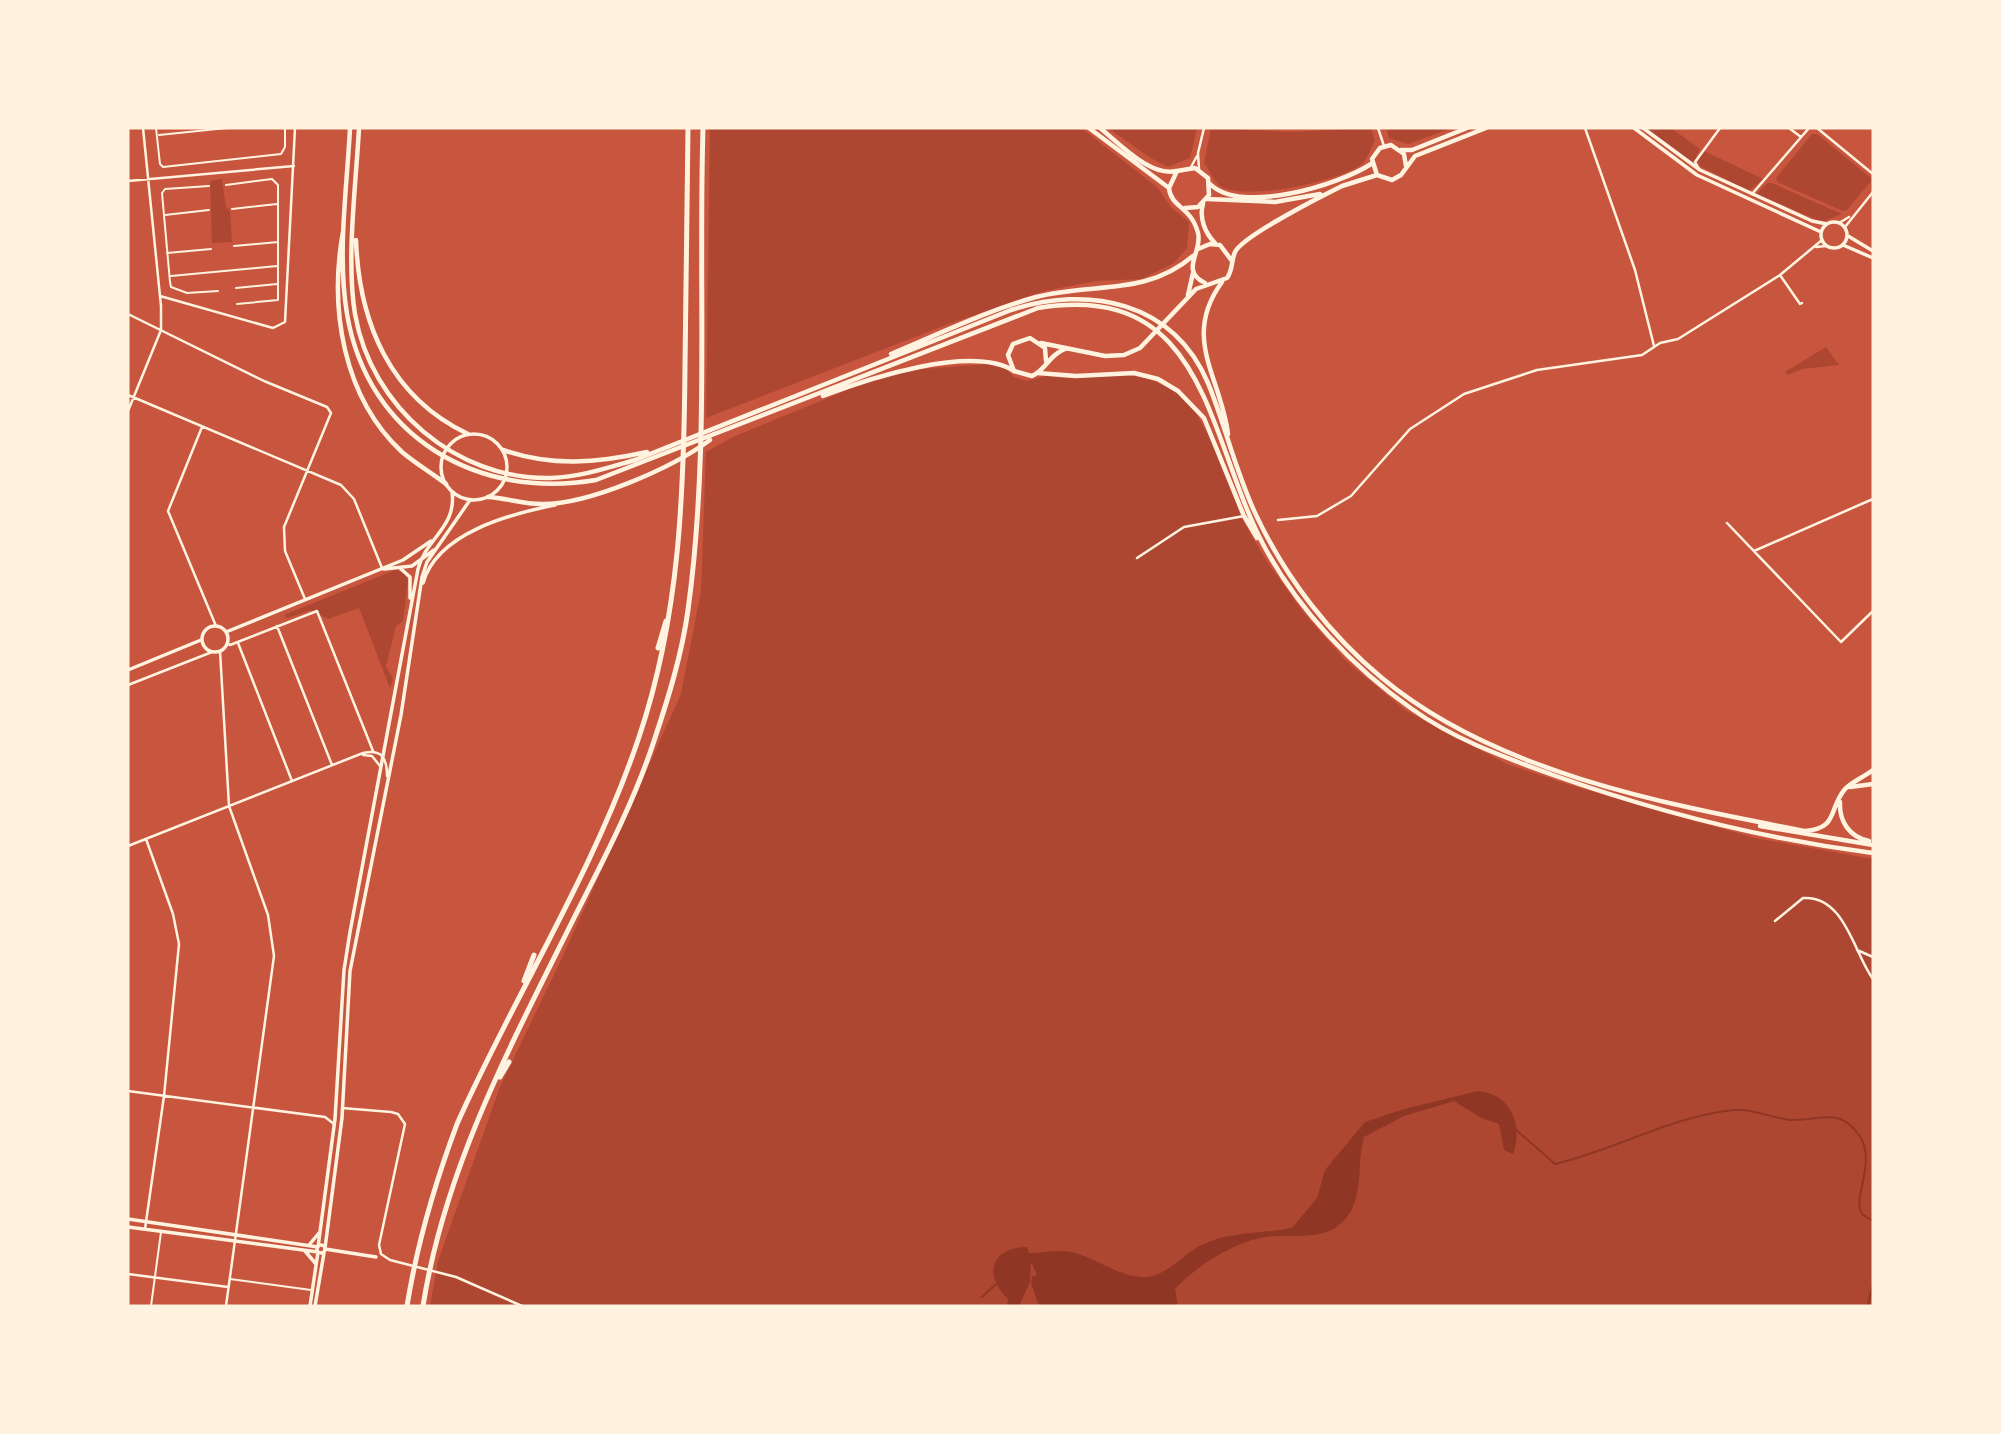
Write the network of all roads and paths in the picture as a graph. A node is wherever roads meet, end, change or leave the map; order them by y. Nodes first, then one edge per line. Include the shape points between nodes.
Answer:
1 (143, 128) edge
2 (156, 128) edge
3 (228, 128) edge
4 (285, 128) edge
5 (295, 128) edge
6 (350, 128) edge
7 (359, 128) edge
8 (688, 128) edge
9 (703, 128) edge
10 (1089, 128) edge
11 (1100, 128) edge
12 (1204, 128) edge
13 (1378, 128) edge
14 (1467, 128) edge
15 (1486, 128) edge
16 (1585, 128) edge
17 (1634, 128) edge
18 (1643, 128) edge
19 (1720, 128) edge
20 (1789, 128) edge
21 (1808, 128) edge
22 (1817, 128) edge
23 (157, 135) junction
24 (1801, 137) junction
25 (1384, 146) junction
26 (1400, 150) junction
27 (1198, 153) junction
28 (1371, 164) junction
29 (294, 166) junction
30 (1406, 166) junction
31 (1191, 167) junction
32 (1699, 169) junction
33 (1199, 170) junction
34 (1177, 171) junction
35 (1873, 174) edge
36 (1377, 175) junction
37 (147, 179) junction
38 (128, 181) edge
39 (1210, 184) junction
40 (226, 185) dead end
41 (209, 186) dead end
42 (1342, 186) junction
43 (1169, 188) junction
44 (1873, 192) edge
45 (1751, 195) junction
46 (1205, 202) junction
47 (278, 204) junction
48 (1185, 208) junction
49 (232, 209) dead end
50 (209, 210) dead end
51 (164, 215) junction
52 (1852, 215) junction
53 (355, 216) junction
54 (346, 217) junction
55 (1839, 223) junction
56 (1827, 224) junction
57 (1845, 227) junction
58 (1821, 232) junction
59 (1847, 235) junction
60 (1822, 240) junction
61 (279, 242) junction
62 (1215, 244) junction
63 (1843, 245) junction
64 (234, 246) dead end
65 (1826, 246) junction
66 (1816, 247) junction
67 (211, 249) dead end
68 (1873, 251) edge
69 (167, 253) junction
70 (1194, 255) junction
71 (1873, 258) edge
72 (1232, 261) junction
73 (278, 266) junction
74 (1193, 271) junction
75 (1780, 275) junction
76 (169, 276) junction
77 (1222, 282) junction
78 (278, 284) junction
79 (1206, 284) junction
80 (236, 288) dead end
81 (218, 291) dead end
82 (160, 296) junction
83 (1186, 299) junction
84 (1802, 303) dead end
85 (237, 304) dead end
86 (128, 314) edge
87 (161, 330) junction
88 (1041, 343) junction
89 (1654, 346) junction
90 (1067, 348) junction
91 (1046, 361) junction
92 (1014, 371) junction
93 (1038, 373) junction
94 (829, 381) junction
95 (128, 396) edge
96 (133, 398) junction
97 (792, 405) junction
98 (128, 411) edge
99 (202, 427) junction
100 (468, 434) junction
101 (716, 435) junction
102 (1229, 444) junction
103 (503, 450) junction
104 (655, 451) junction
105 (309, 472) junction
106 (446, 484) junction
107 (452, 492) junction
108 (488, 497) junction
109 (1873, 499) edge
110 (470, 500) junction
111 (566, 502) junction
112 (1244, 516) junction
113 (1278, 520) dead end
114 (1727, 523) dead end
115 (446, 527) junction
116 (447, 536) junction
117 (1754, 551) junction
118 (1136, 558) dead end
119 (420, 562) junction
120 (396, 567) junction
121 (382, 568) junction
122 (1286, 580) junction
123 (420, 595) junction
124 (305, 599) junction
125 (410, 611) junction
126 (670, 611) junction
127 (1873, 611) edge
128 (216, 626) junction
129 (277, 626) junction
130 (226, 632) junction
131 (201, 640) junction
132 (238, 642) junction
133 (227, 643) junction
134 (658, 648) dead end
135 (220, 651) junction
136 (212, 652) junction
137 (128, 669) edge
138 (128, 685) edge
139 (373, 751) junction
140 (360, 755) junction
141 (382, 755) junction
142 (332, 765) junction
143 (380, 766) junction
144 (1873, 772) edge
145 (387, 779) junction
146 (292, 781) junction
147 (1873, 784) edge
148 (1846, 788) junction
149 (1840, 797) junction
150 (229, 806) junction
151 (1719, 817) junction
152 (146, 839) junction
153 (1873, 843) edge
154 (128, 846) edge
155 (1873, 854) edge
156 (1775, 921) dead end
157 (1856, 949) junction
158 (534, 955) dead end
159 (1873, 957) edge
160 (1873, 979) edge
161 (523, 987) junction
162 (509, 1062) dead end
163 (128, 1091) edge
164 (489, 1094) junction
165 (164, 1096) junction
166 (253, 1108) junction
167 (342, 1108) junction
168 (335, 1112) junction
169 (325, 1117) junction
170 (334, 1125) junction
171 (128, 1219) edge
172 (146, 1221) junction
173 (128, 1227) edge
174 (145, 1229) junction
175 (320, 1231) junction
176 (162, 1232) junction
177 (235, 1235) junction
178 (234, 1242) junction
179 (309, 1245) junction
180 (303, 1250) junction
181 (321, 1250) junction
182 (376, 1257) dead end
183 (316, 1264) junction
184 (128, 1274) edge
185 (155, 1277) junction
186 (229, 1279) junction
187 (228, 1287) junction
188 (312, 1290) junction
189 (151, 1306) edge
190 (226, 1306) edge
191 (310, 1306) edge
192 (316, 1306) edge
193 (407, 1306) edge
194 (423, 1306) edge
195 (522, 1306) edge

1 - 37 street
2 - 23 street
3 - 23 street
4 - 23 street via 281,154 163,167
5 - 29 street
6 - 54 main road
7 - 53 main road
8 - 126 highway via 684,466
9 - 164 highway via 698,507 688,611 677,663 623,822
10 - 43 main road
11 - 34 main road via 1153,167
12 - 27 street
13 - 25 street
14 - 26 main road via 1412,150
15 - 30 main road via 1415,156
16 - 89 street via 1636,270
17 - 58 street via 1697,175
18 - 32 street
19 - 32 street via 1695,162
20 - 24 street
21 - 24 street
22 - 35 street
24 - 45 street
25 - 26 main road
25 - 28 main road via 1373,155
26 - 30 main road
27 - 31 street
27 - 33 street
28 - 36 main road
28 - 39 main road via 1315,188 1275,195 1233,195
29 - 37 street
29 - 82 street via 285,322 272,328
30 - 36 main road via 1392,180
31 - 33 main road
31 - 34 main road
32 - 45 street
33 - 39 main road
34 - 43 main road
36 - 42 main road
37 - 38 street
37 - 82 street
39 - 46 main road
40 - 47 street via 272,179 278,186
41 - 51 street via 165,189
42 - 46 main road via 1275,202
42 - 72 main road via 1244,243
43 - 48 main road via 1172,199
44 - 52 street
45 - 56 street
46 - 48 main road
46 - 62 main road via 1201,212
47 - 49 street
47 - 61 street
48 - 70 main road via 1200,237
50 - 51 street
51 - 69 street
52 - 55 street
52 - 57 street
53 - 100 main road via 365,315 386,360 433,413
53 - 104 main road via 352,290 363,344 391,399 435,442 495,470 552,478 584,474
54 - 101 main road via 347,315 359,356 385,404 431,448 453,462 518,484 550,486 596,480
54 - 106 main road via 340,331 356,386 387,436
55 - 56 street
55 - 57 street
56 - 58 street
57 - 59 street
58 - 60 street
59 - 63 street
59 - 68 street
60 - 65 street
60 - 66 street
61 - 64 street
61 - 73 street
62 - 70 main road via 1204,245
62 - 72 main road via 1225,248
63 - 65 street via 1835,249
63 - 71 street
65 - 66 street
66 - 75 street
67 - 69 street
69 - 76 street
70 - 74 main road
70 - 94 main road via 1158,279 1129,287 1068,290 991,312
72 - 77 main road
73 - 76 street
73 - 78 street
74 - 79 main road
74 - 83 main road
75 - 84 street
75 - 89 street via 1678,339
76 - 81 street via 171,287 187,293
77 - 79 main road
77 - 102 main road via 1206,314 1204,341
78 - 80 street
78 - 85 street via 278,300
79 - 83 main road
82 - 87 street
83 - 90 main road via 1152,338 1124,355
86 - 87 street
87 - 96 street
87 - 105 street via 327,407 331,419
88 - 90 main road
88 - 91 main road
88 - 92 main road via 1024,338 1013,344 1009,360
89 - 113 street via 1642,355 1537,370 1464,394 1410,429 1351,496 1317,516
90 - 91 main road
91 - 93 main road
92 - 93 main road via 1026,376
92 - 97 main road via 990,362 912,367
93 - 112 main road via 1134,373 1158,379 1178,391 1204,418
94 - 102 main road via 1044,299 1100,299 1150,319 1186,350 1207,381
94 - 104 main road
95 - 96 street
96 - 98 street
96 - 99 street
97 - 101 main road
97 - 122 main road via 1038,308 1075,304 1123,313 1165,338 1192,369 1248,514
99 - 105 street
99 - 128 street via 167,511
100 - 103 street via 487,436
100 - 106 street via 456,439 442,460
101 - 111 main road via 609,491
102 - 151 main road via 1245,492 1276,552 1317,611 1383,679 1451,726 1509,752 1587,780
103 - 104 main road via 533,460 574,464
103 - 108 street via 507,472 497,491
105 - 121 street via 351,494
105 - 124 street via 284,527 283,542
106 - 107 street
107 - 110 street
107 - 115 street via 453,513
108 - 110 street
108 - 111 main road via 535,504
109 - 117 street
110 - 116 street
111 - 123 street via 538,508 455,541 431,565
112 - 118 street via 1184,527
112 - 122 main road
114 - 117 street
115 - 119 street
115 - 121 street via 420,550
116 - 119 street
116 - 123 street via 425,568
117 - 127 street via 1841,642
119 - 120 street
119 - 125 street
120 - 121 street
120 - 125 street via 410,576
121 - 124 street
122 - 155 main road via 1345,652 1380,685 1423,717 1478,747 1666,811
123 - 145 street
124 - 130 street
125 - 141 street
126 - 134 highway
126 - 161 highway via 661,661 617,794
128 - 130 street
128 - 131 street via 204,631
129 - 132 street
129 - 139 street via 317,611
129 - 142 street
130 - 133 street
131 - 136 street
131 - 137 street
132 - 133 street
132 - 146 street
133 - 135 street
135 - 136 street
135 - 150 street
136 - 138 street
139 - 140 street
139 - 141 street
140 - 142 street
140 - 143 street via 372,756
141 - 143 street
141 - 145 street
142 - 146 street
143 - 168 street via 344,970
144 - 148 main road
145 - 167 street via 350,971
146 - 150 street
147 - 148 main road
148 - 149 main road
149 - 151 main road via 1826,824 1816,830
149 - 153 main road via 1844,824
150 - 152 street
150 - 166 street via 268,915 274,956
151 - 153 main road via 1790,833
152 - 154 street
152 - 165 street via 179,944
156 - 157 street via 1796,901 1815,899 1838,916
157 - 159 street
157 - 160 street
158 - 161 highway
161 - 193 highway via 480,1073 438,1176
162 - 164 highway
163 - 165 street
164 - 194 highway via 440,1226
165 - 166 street
165 - 172 street
166 - 169 street
166 - 177 street
167 - 181 street
167 - 195 street via 391,1112 405,1124 378,1250 390,1260 456,1277
168 - 169 street
168 - 170 street
169 - 170 street
170 - 175 street
171 - 172 street
172 - 174 street
172 - 177 street
173 - 174 street
174 - 176 street
175 - 179 street
175 - 181 street
176 - 178 street
176 - 185 street
177 - 178 street
177 - 179 street
178 - 180 street
178 - 186 street
179 - 181 street
180 - 181 street
180 - 183 street
181 - 182 street
181 - 183 street
181 - 192 street
183 - 188 street
184 - 185 street
185 - 187 street
185 - 189 street
186 - 187 street
186 - 188 street
187 - 190 street
188 - 191 street

